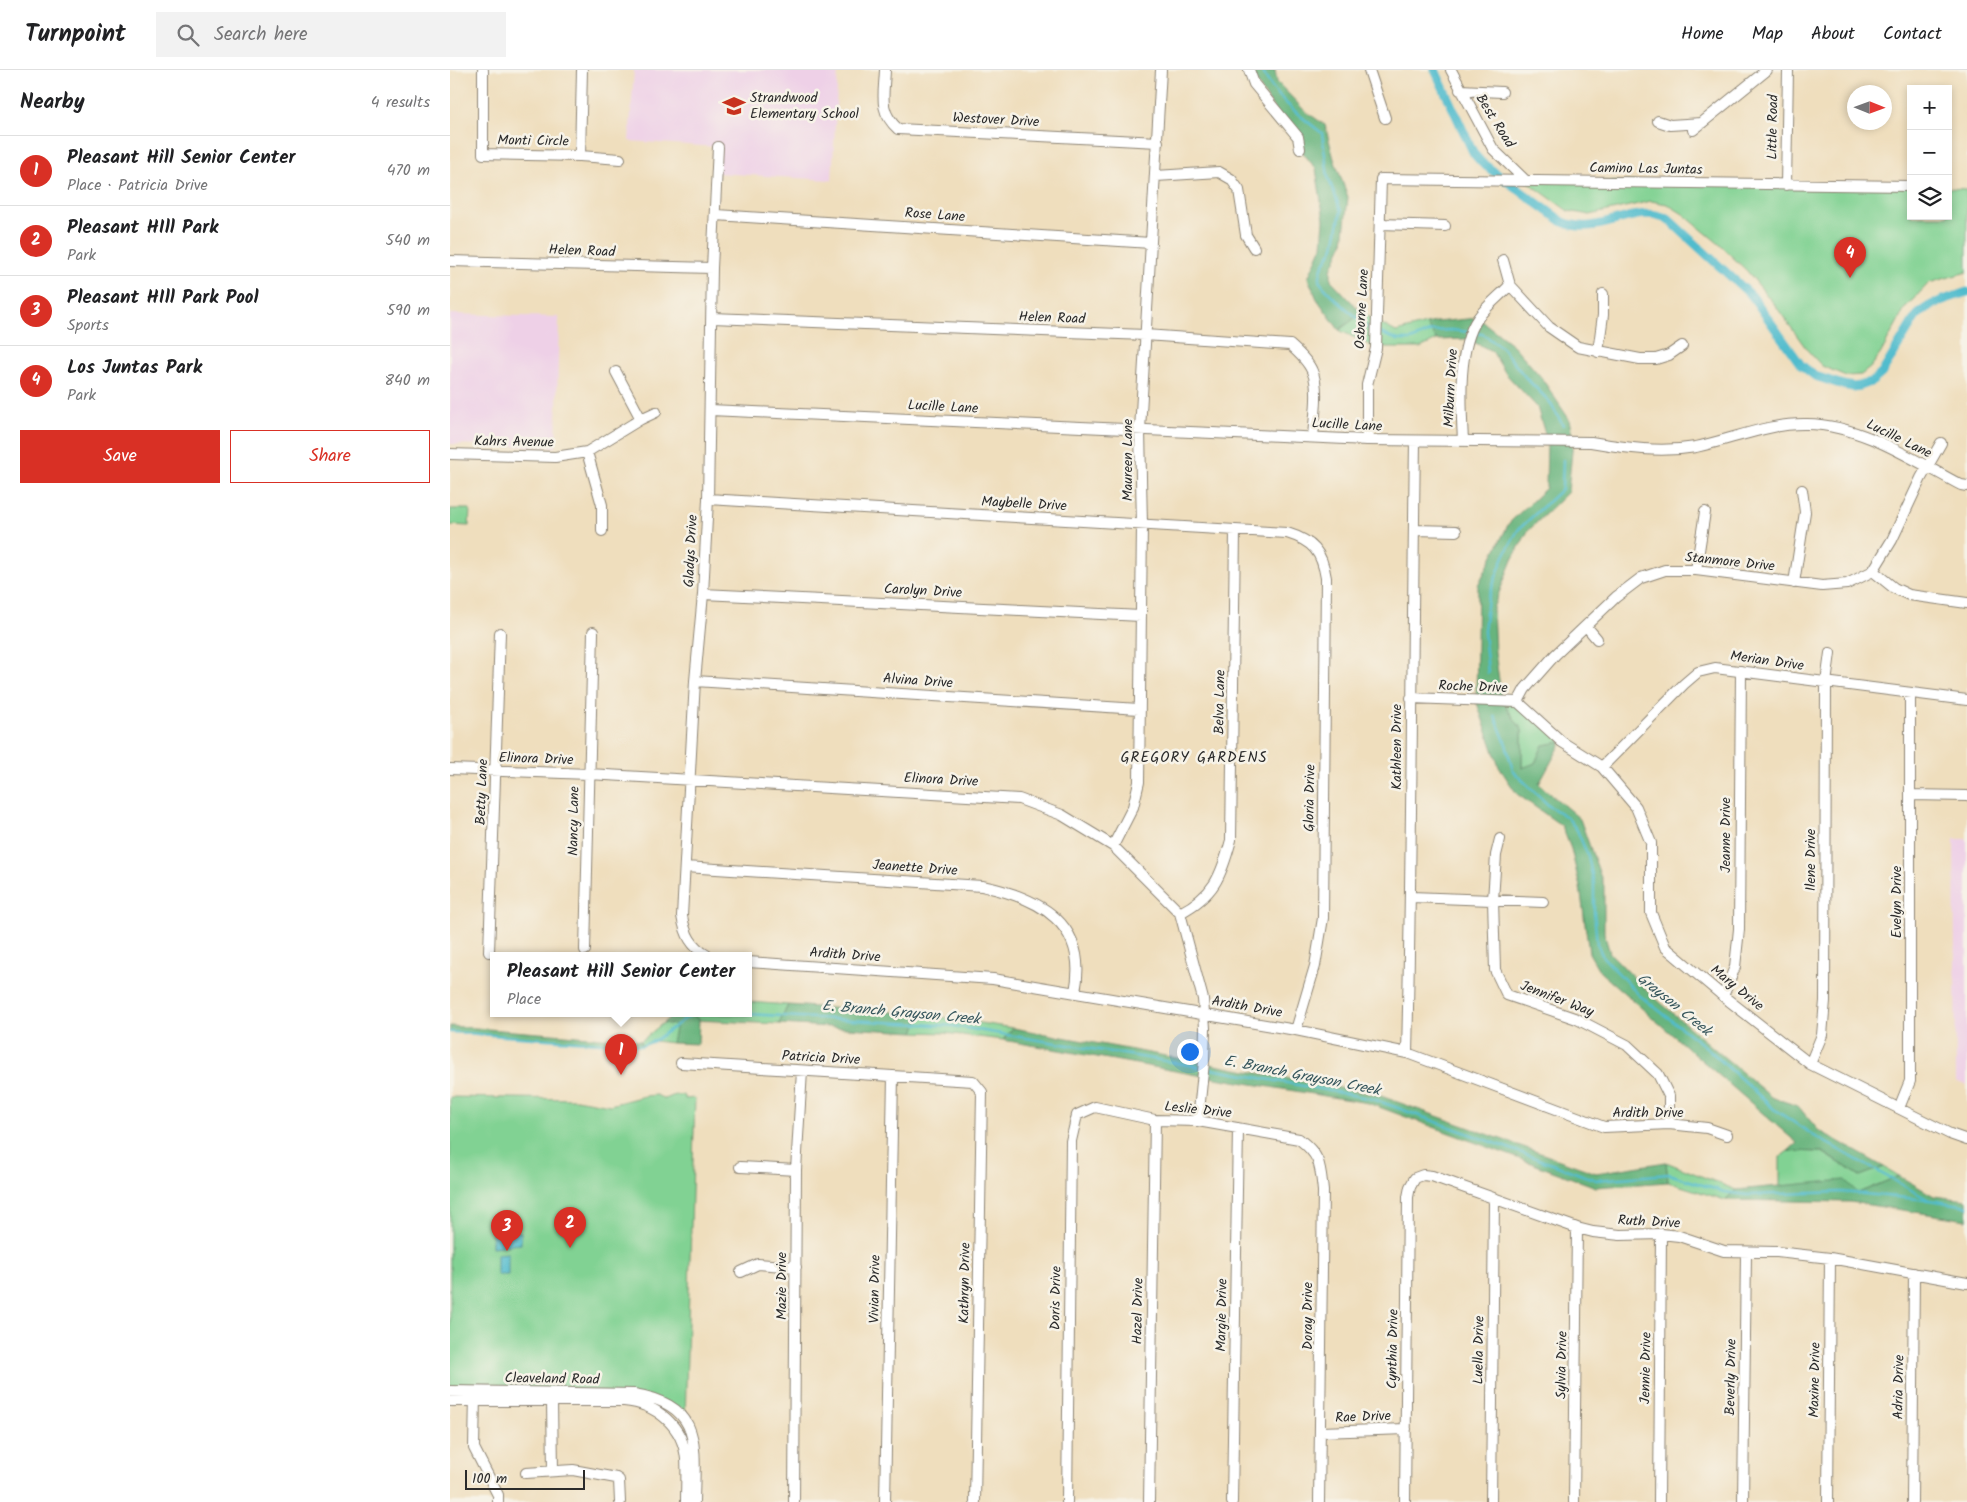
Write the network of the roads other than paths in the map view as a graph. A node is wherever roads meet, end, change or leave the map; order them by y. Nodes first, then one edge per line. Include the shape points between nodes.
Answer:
1 (483, 70) edge
2 (582, 70) edge
3 (885, 70) edge
4 (1161, 70) edge
5 (1248, 70) edge
6 (1369, 70) edge
7 (1450, 70) edge
8 (1767, 70) edge
9 (1788, 70) edge
10 (1460, 90) junction
11 (1502, 92) dead end
12 (1385, 118) dead end
13 (1658, 121) dead end
14 (1703, 123) junction
15 (1693, 130) dead end
16 (1158, 142) junction
17 (718, 147) dead end
18 (1300, 149) dead end
19 (580, 156) junction
20 (620, 159) dead end
21 (1156, 176) junction
22 (1381, 179) joint
23 (1522, 181) junction
24 (1786, 185) junction
25 (1907, 186) edge
26 (716, 215) junction
27 (1380, 224) junction
28 (1446, 226) dead end
29 (1151, 243) junction
30 (1254, 248) dead end
31 (1503, 260) dead end
32 (450, 261) edge
33 (712, 268) junction
34 (1510, 285) junction
35 (1603, 294) dead end
36 (712, 318) junction
37 (1145, 335) junction
38 (1682, 346) dead end
39 (1598, 352) junction
40 (616, 372) dead end
41 (710, 410) junction
42 (656, 412) dead end
43 (641, 419) junction
44 (1140, 430) junction
45 (1313, 437) junction
46 (1367, 440) junction
47 (1463, 440) junction
48 (1415, 441) junction
49 (1941, 443) dead end
50 (587, 452) junction
51 (450, 454) edge
52 (1927, 468) junction
53 (1967, 486) edge
54 (1802, 490) dead end
55 (708, 499) junction
56 (1705, 512) dead end
57 (1142, 525) junction
58 (1414, 530) junction
59 (602, 531) dead end
60 (1235, 531) junction
61 (1456, 531) dead end
62 (1324, 564) joint
63 (1696, 570) junction
64 (1873, 571) junction
65 (1794, 583) junction
66 (703, 594) junction
67 (1967, 603) edge
68 (1141, 616) junction
69 (1586, 626) junction
70 (593, 632) dead end
71 (500, 633) dead end
72 (1597, 640) dead end
73 (1830, 654) dead end
74 (1741, 671) junction
75 (695, 681) junction
76 (1826, 683) junction
77 (1910, 693) junction
78 (1411, 698) junction
79 (1967, 700) edge
80 (1518, 702) junction
81 (1139, 709) junction
82 (1602, 767) junction
83 (450, 769) edge
84 (496, 771) junction
85 (589, 774) junction
86 (691, 780) junction
87 (1911, 795) junction
88 (1967, 796) edge
89 (1500, 839) dead end
90 (1113, 846) junction
91 (685, 867) junction
92 (1411, 897) junction
93 (1493, 900) junction
94 (1543, 902) dead end
95 (1180, 913) junction
96 (585, 950) dead end
97 (489, 952) dead end
98 (701, 952) edge
99 (752, 962) edge
100 (1075, 992) junction
101 (1723, 996) junction
102 (1204, 1014) junction
103 (1296, 1030) junction
104 (1407, 1054) junction
105 (681, 1063) dead end
106 (1810, 1064) junction
107 (802, 1071) junction
108 (893, 1076) junction
109 (959, 1080) joint
110 (1095, 1107) joint
111 (1899, 1108) junction
112 (1155, 1120) junction
113 (1198, 1121) junction
114 (1669, 1124) junction
115 (1238, 1128) junction
116 (1727, 1135) dead end
117 (1299, 1139) joint
118 (1967, 1140) edge
119 (740, 1167) dead end
120 (796, 1170) junction
121 (1408, 1197) joint
122 (1494, 1199) junction
123 (1577, 1228) junction
124 (1661, 1234) junction
125 (1746, 1252) junction
126 (1830, 1258) junction
127 (796, 1267) junction
128 (741, 1272) dead end
129 (1914, 1273) junction
130 (1967, 1284) edge
131 (450, 1391) edge
132 (475, 1396) junction
133 (450, 1400) edge
134 (552, 1401) junction
135 (685, 1419) junction
136 (674, 1427) junction
137 (1406, 1429) junction
138 (1321, 1432) junction
139 (553, 1471) junction
140 (526, 1473) dead end
141 (498, 1502) edge
142 (620, 1502) edge
143 (686, 1502) edge
144 (694, 1502) edge
145 (794, 1502) edge
146 (885, 1502) edge
147 (975, 1502) edge
148 (1067, 1502) edge
149 (1149, 1502) edge
150 (1232, 1502) edge
151 (1319, 1502) edge
152 (1405, 1502) edge
153 (1491, 1502) edge
154 (1574, 1502) edge
155 (1659, 1502) edge
156 (1743, 1502) edge
157 (1828, 1502) edge
158 (1912, 1502) edge

1 - 19 street, Monti Circle via 483,154
2 - 19 street, Monti Circle
3 - 16 street, Westover Drive via 885,116 898,130
4 - 16 street, Maureen Lane
5 - 18 street via 1254,84 1298,137
6 - 12 street
7 - 10 street, Best Road
8 - 14 street
9 - 24 street, Little Road
10 - 11 street
10 - 23 street, Best Road via 1493,149
13 - 14 street via 1670,125
14 - 15 street
16 - 21 street, Maureen Lane
17 - 26 street, Gladys Drive
19 - 20 street
21 - 29 street, Maureen Lane
21 - 30 street via 1219,172 1231,178 1239,190 1246,235
22 - 23 street, Camino Las Juntas
22 - 27 street, Osborne Lane
23 - 24 street, Camino Las Juntas
24 - 25 street, Camino Las Juntas
26 - 29 street, Rose Lane
26 - 33 street, Gladys Drive
27 - 28 street
27 - 46 street, Osborne Lane via 1376,348 1367,385
29 - 37 street, Maureen Lane
31 - 34 street
32 - 33 street, Helen Road
33 - 36 street, Gladys Drive
34 - 39 street via 1549,327 1578,347
34 - 47 street, Milburn Drive via 1478,318 1468,339 1463,360
35 - 39 street
36 - 37 street, Helen Road
36 - 41 street, Gladys Drive
37 - 44 street, Maureen Lane
37 - 45 street, Helen Road via 1290,345 1313,372 1316,391
38 - 39 street via 1656,359
40 - 43 street
41 - 44 street, Lucille Lane
41 - 55 street, Gladys Drive
42 - 43 street, Kahrs Avenue
43 - 50 street, Kahrs Avenue
44 - 45 street, Lucille Lane
44 - 57 street, Maureen Lane
45 - 46 street, Lucille Lane
46 - 48 street, Lucille Lane
47 - 48 street, Lucille Lane
47 - 52 street, Lucille Lane via 1591,442 1659,451 1696,447 1770,426 1808,424 1842,429 1872,439
48 - 58 street, Kathleen Drive
49 - 52 street
50 - 51 street, Kahrs Avenue via 556,457
50 - 59 street via 602,505
52 - 53 street, Lucille Lane
52 - 64 street
54 - 65 street via 1804,512
55 - 57 street, Maybelle Drive
55 - 66 street, Gladys Drive
56 - 63 street
57 - 60 street, Maybelle Drive
57 - 68 street, Maureen Lane
58 - 61 street
58 - 78 street, Kathleen Drive
60 - 62 street, Maybelle Drive via 1287,533 1301,537 1320,554
60 - 95 street, Belva Lane via 1231,840 1226,861 1212,889 1197,904
62 - 103 street, Gloria Drive via 1322,918 1315,966
63 - 65 street, Stanmore Drive
63 - 69 street, Stanmore Drive via 1665,570 1641,578 1616,596
64 - 65 street, Stanmore Drive via 1847,584
64 - 67 street via 1909,595
66 - 68 street, Carolyn Drive
66 - 75 street, Gladys Drive
68 - 81 street, Maureen Lane
69 - 72 street
69 - 80 street, Stanmore Drive via 1525,689
70 - 85 street, Nancy Lane
71 - 84 street, Betty Lane
73 - 76 street, Ilene Drive
74 - 76 street, Merian Drive
74 - 82 street, Merian Drive via 1715,668 1698,672
74 - 101 street, Jeanne Drive via 1740,929 1735,967
75 - 81 street, Alvina Drive
75 - 86 street, Gladys Drive
76 - 77 street, Merian Drive
76 - 106 street, Ilene Drive via 1825,1001 1822,1035
77 - 79 street, Merian Drive
77 - 87 street, Evelyn Drive
78 - 80 street, Roche Drive
78 - 92 street, Kathleen Drive
80 - 82 street, Roche Drive via 1562,742
81 - 90 street, Maureen Lane via 1138,793
82 - 101 street, Mary Drive via 1636,807 1651,843 1651,913 1665,947
83 - 84 street, Elinora Drive
84 - 85 street, Elinora Drive
84 - 97 street, Betty Lane
85 - 86 street, Elinora Drive
85 - 96 street, Nancy Lane
86 - 90 street, Elinora Drive via 1020,799 1062,815
86 - 91 street, Gladys Drive
87 - 88 street
87 - 111 street, Evelyn Drive via 1910,1081
89 - 93 street, Jennifer Way
90 - 95 street, Elinora Drive
91 - 98 street, Gladys Drive via 684,929
91 - 100 street, Jeanette Drive via 982,886 1005,891 1045,908 1064,927 1078,962
92 - 93 street
92 - 104 street, Kathleen Drive
93 - 94 street
93 - 114 street, Jennifer Way via 1495,970 1507,995 1577,1018 1628,1045 1658,1074 1669,1096
95 - 102 street
99 - 100 street, Ardith Drive via 993,979
100 - 102 street, Ardith Drive
101 - 106 street, Mary Drive
102 - 103 street, Ardith Drive
102 - 113 street via 1204,1062
103 - 104 street, Ardith Drive
104 - 114 street, Ardith Drive via 1604,1127
105 - 107 street, Patricia Drive
106 - 111 street, Mary Drive
107 - 108 street, Patricia Drive
107 - 120 street, Mazie Drive
108 - 109 street, Patricia Drive
108 - 146 street, Vivian Drive
109 - 147 street, Kathryn Drive via 972,1081 982,1092
110 - 112 street, Leslie Drive
110 - 148 street, Doris Drive via 1077,1115 1071,1141
111 - 118 street, Mary Drive
112 - 113 street, Leslie Drive
112 - 149 street, Hazel Drive
113 - 115 street, Leslie Drive
114 - 116 street, Ardith Drive via 1707,1128
115 - 117 street, Leslie Drive
115 - 150 street, Margie Drive
117 - 138 street, Doray Drive via 1312,1149 1318,1160 1323,1191
119 - 120 street
120 - 127 street, Mazie Drive
121 - 122 street, Ruth Drive via 1415,1178 1432,1176
121 - 137 street, Cynthia Drive
122 - 123 street, Ruth Drive
122 - 153 street, Luella Drive
123 - 124 street, Ruth Drive via 1620,1235
123 - 154 street, Sylvia Drive
124 - 125 street, Ruth Drive via 1679,1236 1724,1251
124 - 155 street, Jennie Drive
125 - 126 street, Ruth Drive
125 - 156 street, Beverly Drive
126 - 129 street, Ruth Drive
126 - 157 street, Maxine Drive
127 - 128 street via 758,1264
127 - 145 street, Mazie Drive
129 - 130 street, Ruth Drive
129 - 158 street, Adria Drive
131 - 132 street, Cleaveland Road
132 - 133 street, Cleaveland Road
132 - 134 street, Cleaveland Road
132 - 135 street, Cleaveland Road via 634,1394 654,1397 677,1410
132 - 141 street via 474,1448 498,1495
134 - 136 street, Cleaveland Road via 624,1401 644,1405 658,1412
134 - 139 street
135 - 136 street
135 - 144 street via 694,1446
136 - 143 street via 684,1448
137 - 138 street, Rae Drive
137 - 152 street, Cynthia Drive
138 - 151 street, Doray Drive
139 - 140 street
139 - 142 street via 573,1470 616,1478 619,1480

